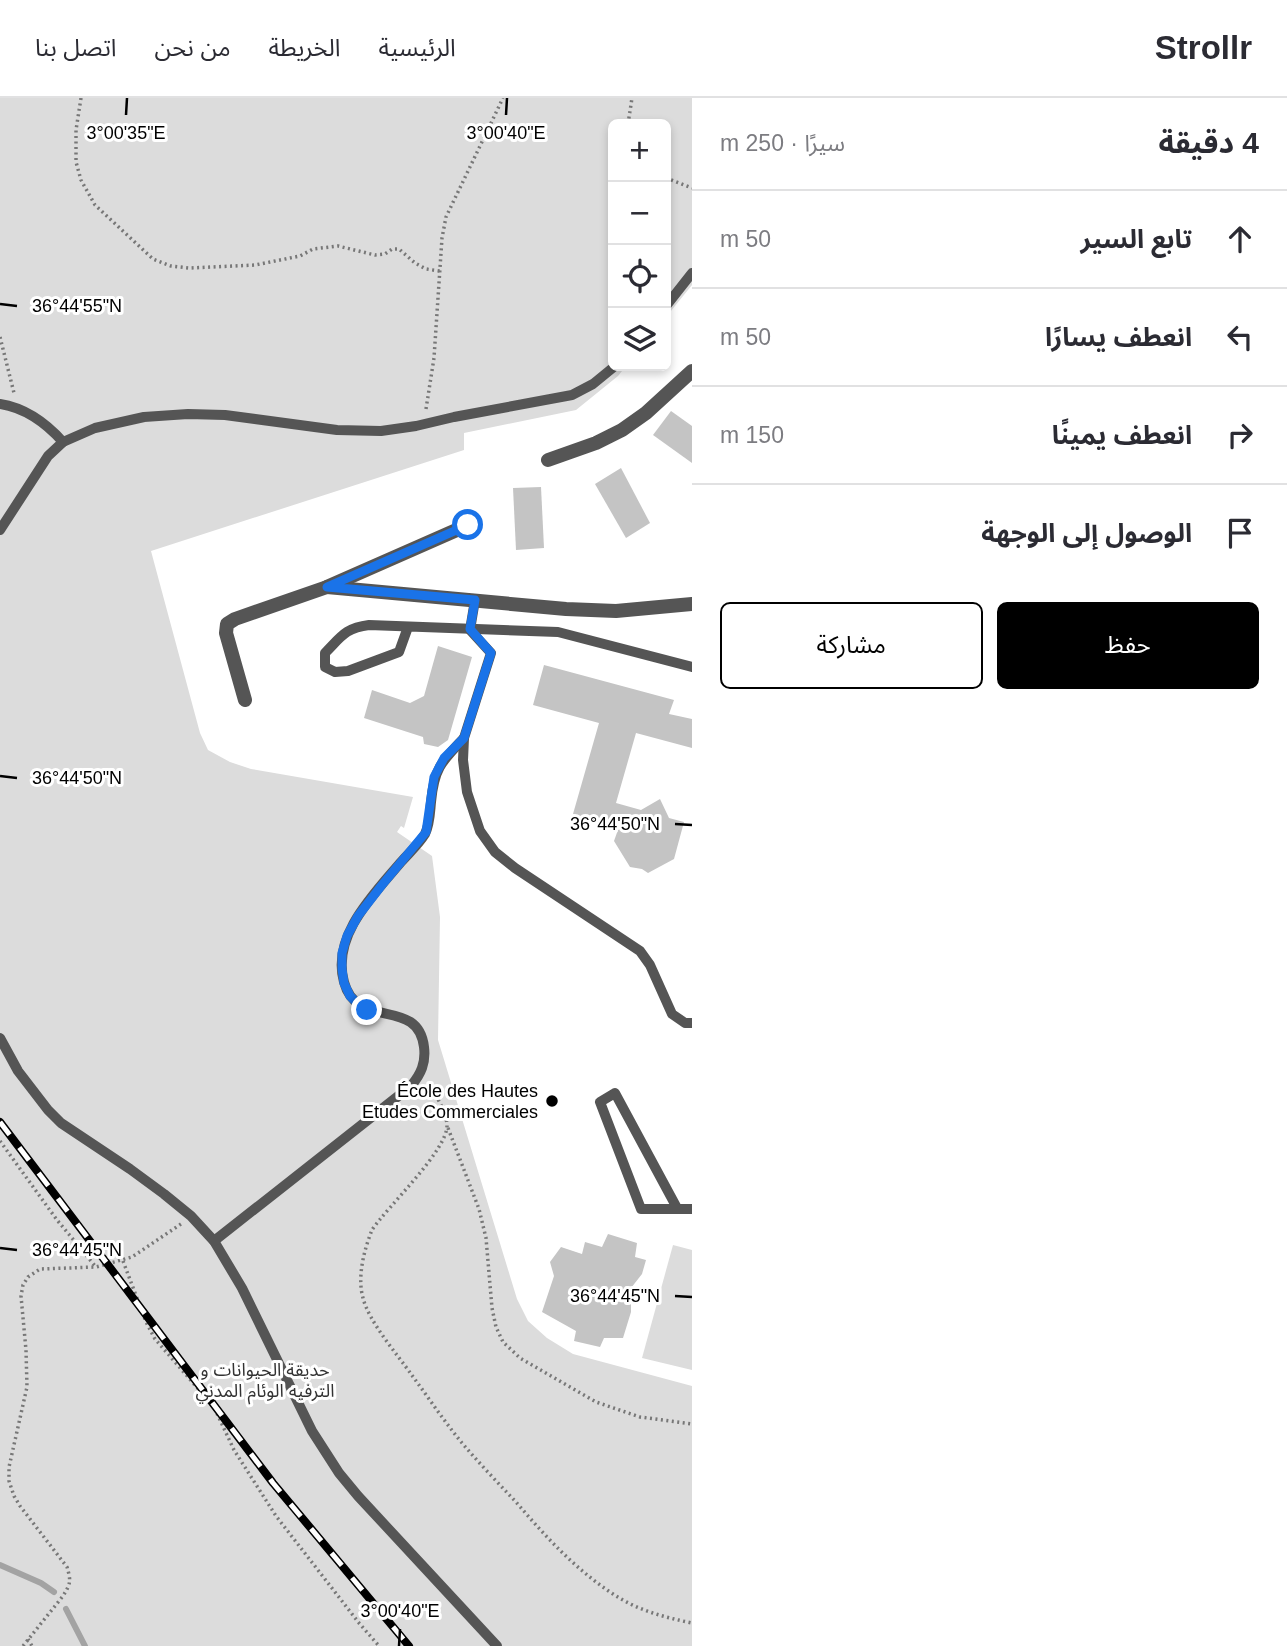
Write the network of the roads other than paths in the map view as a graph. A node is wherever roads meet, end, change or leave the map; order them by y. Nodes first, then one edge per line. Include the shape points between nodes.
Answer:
1 (692, 273) edge
2 (671, 300) edge
3 (609, 371) edge
4 (692, 371) edge
5 (0, 404) edge
6 (63, 442) junction
7 (548, 460) dead end
8 (468, 525) dead end
9 (0, 530) edge
10 (327, 587) junction
11 (475, 600) junction
12 (692, 604) edge
13 (408, 627) junction
14 (470, 629) junction
15 (692, 667) edge
16 (245, 701) dead end
17 (464, 738) junction
18 (692, 1023) edge
19 (0, 1038) edge
20 (677, 1209) junction
21 (692, 1209) edge
22 (214, 1241) junction
23 (498, 1646) edge

1 - 2 lane
3 - 6 lane via 572,395 381,430 337,430 188,414 144,417 95,428
4 - 7 street via 622,430
5 - 6 lane via 35,417
6 - 9 lane via 48,456
8 - 10 street
10 - 11 street
10 - 16 street via 227,624
11 - 12 street via 615,611
11 - 14 lane
13 - 13 lane via 399,652 348,671 325,667 325,653 348,629
13 - 14 lane
14 - 15 lane via 558,632
14 - 17 lane via 491,653
17 - 18 lane via 467,792 480,831 495,852 640,951 672,1014
17 - 22 lane via 444,758 434,777 426,832 358,916 342,953 344,983 350,996 367,1010 403,1018 419,1030 424,1059 419,1075 411,1086
19 - 22 lane via 18,1071 61,1123 164,1194
20 - 20 lane via 615,1093 600,1102 641,1209
20 - 21 lane
22 - 23 lane via 242,1287 312,1432 339,1473

